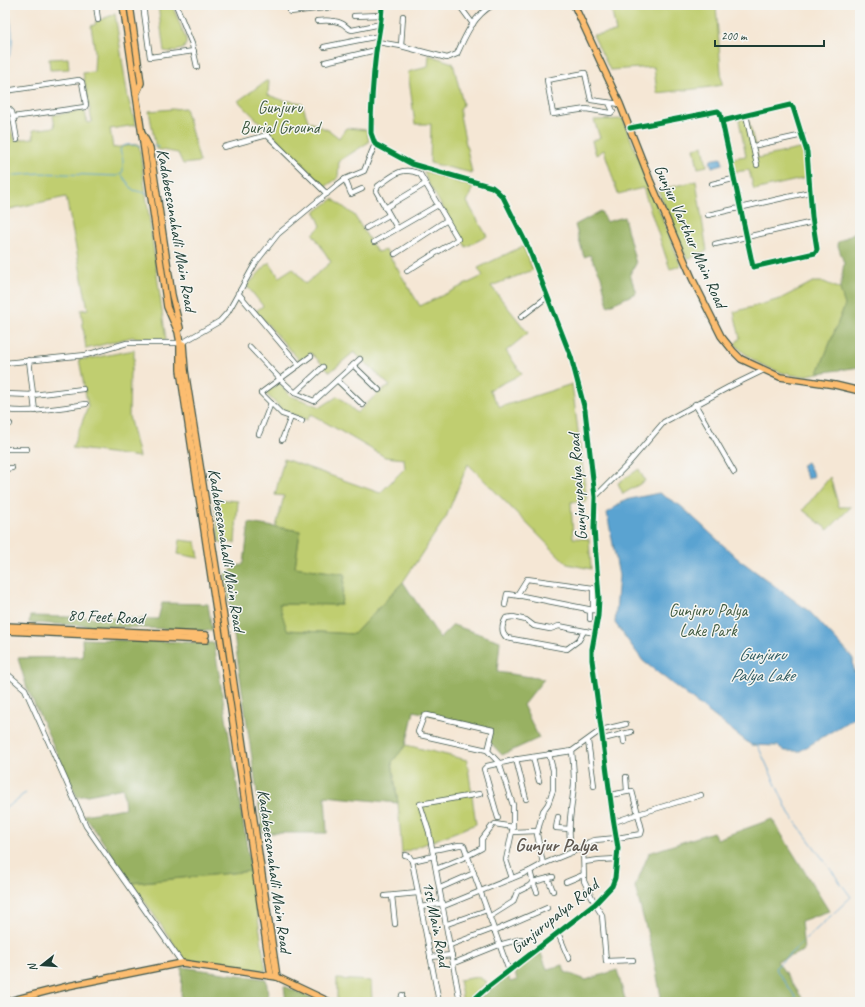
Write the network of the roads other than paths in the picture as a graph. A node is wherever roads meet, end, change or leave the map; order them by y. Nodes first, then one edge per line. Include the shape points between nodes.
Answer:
1 (96, 5) edge
2 (123, 5) edge
3 (130, 5) edge
4 (143, 5) edge
5 (176, 5) edge
6 (335, 5) edge
7 (382, 5) edge
8 (459, 5) edge
9 (493, 5) edge
10 (574, 5) edge
11 (290, 12) dead end
12 (382, 15) junction
13 (354, 16) dead end
14 (403, 16) dead end
15 (98, 20) dead end
16 (317, 21) dead end
17 (381, 24) junction
18 (473, 24) junction
19 (379, 36) junction
20 (378, 42) junction
21 (400, 46) junction
22 (324, 47) dead end
23 (376, 50) junction
24 (194, 51) junction
25 (325, 62) dead end
26 (197, 67) dead end
27 (5, 91) edge
28 (136, 95) junction
29 (591, 100) junction
30 (610, 105) junction
31 (621, 106) junction
32 (5, 108) edge
33 (592, 110) junction
34 (746, 115) junction
35 (13, 118) junction
36 (722, 121) junction
37 (630, 128) junction
38 (803, 135) junction
39 (17, 140) dead end
40 (375, 144) junction
41 (757, 145) dead end
42 (224, 147) dead end
43 (412, 164) junction
44 (757, 165) dead end
45 (410, 171) junction
46 (345, 179) junction
47 (733, 179) junction
48 (425, 184) junction
49 (712, 184) dead end
50 (362, 189) dead end
51 (810, 192) junction
52 (326, 194) junction
53 (438, 205) junction
54 (385, 208) junction
55 (740, 208) junction
56 (389, 215) junction
57 (708, 215) dead end
58 (447, 220) junction
59 (813, 222) junction
60 (366, 228) dead end
61 (397, 228) junction
62 (746, 237) junction
63 (374, 242) dead end
64 (714, 244) dead end
65 (395, 254) dead end
66 (407, 271) dead end
67 (238, 293) junction
68 (547, 298) junction
69 (521, 317) dead end
70 (181, 343) junction
71 (250, 347) dead end
72 (311, 356) dead end
73 (360, 359) dead end
74 (29, 360) junction
75 (5, 362) edge
76 (299, 364) junction
77 (353, 365) junction
78 (322, 367) dead end
79 (764, 370) junction
80 (280, 380) junction
81 (337, 380) junction
82 (83, 389) dead end
83 (379, 390) dead end
84 (860, 391) edge
85 (295, 393) junction
86 (5, 394) edge
87 (33, 395) junction
88 (271, 403) junction
89 (86, 404) dead end
90 (696, 404) junction
91 (363, 405) dead end
92 (5, 410) edge
93 (35, 411) junction
94 (291, 417) junction
95 (302, 421) dead end
96 (259, 434) dead end
97 (282, 440) dead end
98 (5, 449) edge
99 (27, 449) dead end
100 (12, 468) dead end
101 (5, 469) edge
102 (734, 472) dead end
103 (595, 497) junction
104 (505, 605) dead end
105 (596, 611) junction
106 (597, 620) junction
107 (5, 626) edge
108 (5, 631) edge
109 (584, 631) junction
110 (595, 634) junction
111 (5, 672) edge
112 (626, 724) dead end
113 (601, 730) junction
114 (631, 732) dead end
115 (623, 734) junction
116 (603, 739) junction
117 (588, 741) junction
118 (624, 742) dead end
119 (488, 751) junction
120 (572, 751) junction
121 (549, 754) junction
122 (533, 757) junction
123 (516, 759) junction
124 (499, 764) junction
125 (626, 777) dead end
126 (539, 781) dead end
127 (594, 786) dead end
128 (627, 791) junction
129 (480, 794) dead end
130 (610, 795) junction
131 (701, 795) dead end
132 (526, 799) dead end
133 (638, 814) junction
134 (558, 817) dead end
135 (498, 818) dead end
136 (614, 822) junction
137 (570, 829) junction
138 (512, 830) junction
139 (538, 830) junction
140 (617, 838) junction
141 (583, 846) junction
142 (573, 852) junction
143 (433, 853) junction
144 (405, 855) dead end
145 (467, 856) junction
146 (617, 859) junction
147 (412, 860) junction
148 (584, 862) junction
149 (543, 864) junction
150 (436, 869) junction
151 (530, 871) junction
152 (474, 873) junction
153 (583, 875) junction
154 (512, 878) junction
155 (533, 882) junction
156 (566, 882) dead end
157 (440, 888) junction
158 (553, 891) dead end
159 (418, 892) junction
160 (480, 892) junction
161 (537, 892) dead end
162 (385, 896) dead end
163 (392, 896) junction
164 (595, 904) junction
165 (443, 905) junction
166 (421, 907) junction
167 (547, 908) dead end
168 (487, 910) junction
169 (489, 917) junction
170 (395, 924) dead end
171 (447, 924) junction
172 (494, 930) junction
173 (558, 933) junction
174 (521, 939) dead end
175 (450, 945) junction
176 (499, 945) junction
177 (452, 954) junction
178 (430, 957) junction
179 (569, 959) dead end
180 (633, 960) dead end
181 (182, 963) junction
182 (454, 963) junction
183 (508, 971) junction
184 (274, 976) junction
185 (402, 996) dead end
186 (5, 1002) edge
187 (330, 1002) edge
188 (401, 1002) edge
189 (439, 1002) edge
190 (460, 1002) edge
191 (471, 1002) edge

1 - 15 street
2 - 28 main road, Kadabeesanahalli Main Road
3 - 28 main road, Kadabeesanahalli Main Road via 141,83
4 - 24 street via 150,57
5 - 24 street
6 - 11 street
7 - 12 street
8 - 18 street
9 - 18 street via 486,8
10 - 31 main road, Gunjur Varthur Main Road
12 - 13 street
12 - 17 street
14 - 21 street
16 - 17 street via 342,23 349,30
17 - 19 street
18 - 21 street via 457,54 447,58
19 - 20 street
19 - 22 street
20 - 21 street
20 - 23 street
23 - 25 street
23 - 40 street via 371,126
24 - 26 street
27 - 35 street via 80,80 82,82 85,107
28 - 70 main road, Kadabeesanahalli Main Road via 168,307
29 - 30 street
29 - 33 street
29 - 33 street via 586,73 546,80 554,114
30 - 31 street
30 - 33 street via 613,111 611,113
31 - 37 main road, Gunjur Varthur Main Road
32 - 35 street via 12,112
34 - 36 street
34 - 38 street via 790,105
34 - 44 street
35 - 39 street
36 - 37 street via 720,112 717,111
36 - 47 street
37 - 79 main road, Gunjur Varthur Main Road via 692,278 721,336 741,359
38 - 41 street
38 - 51 street via 810,174
40 - 43 street, Gunjurupalya Road
40 - 46 street via 364,171
42 - 52 street via 267,135
43 - 45 street
43 - 68 street, Gunjurupalya Road via 492,187 502,195 529,249
45 - 48 street via 420,174
45 - 54 street via 402,170 378,186 376,191
46 - 50 street via 351,194
46 - 52 street
47 - 49 street
47 - 55 street
48 - 53 street
48 - 54 street
51 - 55 street
51 - 59 street
52 - 67 street via 278,234 256,262
53 - 58 street
53 - 61 street
54 - 56 street
55 - 57 street
55 - 62 street
56 - 60 street
56 - 61 street
58 - 65 street
58 - 66 street via 458,239
59 - 62 street
59 - 62 street via 816,252 753,267
61 - 63 street
62 - 64 street
67 - 70 street via 220,321
67 - 76 street
68 - 69 street
68 - 103 street, Gunjurupalya Road via 571,357 583,398
70 - 74 street via 127,343 86,355
70 - 184 main road, Kadabeesanahalli Main Road via 180,370 224,637
71 - 80 street
72 - 76 street
73 - 77 street
74 - 75 street
74 - 87 street
76 - 80 street
77 - 81 street
77 - 83 street
78 - 85 street
79 - 84 main road, Gunjur Varthur Main Road via 788,379
79 - 90 street
80 - 85 street
80 - 88 street via 261,393
81 - 85 street via 314,401
81 - 91 street
82 - 87 street
86 - 87 street
87 - 93 street
88 - 94 street via 282,414
88 - 96 street
89 - 93 street
90 - 102 street
90 - 103 street via 664,422
92 - 93 street
94 - 95 street
94 - 97 street
98 - 99 street
100 - 101 street
103 - 105 street, Gunjurupalya Road via 594,528 599,598
104 - 106 street via 508,594 589,611 590,619 592,617
105 - 105 street via 593,588 527,579 517,595
105 - 106 street, Gunjurupalya Road
106 - 110 street, Gunjurupalya Road
107 - 108 main road, 80 Feet Road via 206,638
109 - 109 street via 559,626 550,629 534,626 526,620 513,617 506,618 502,631 507,638 567,649 579,640
109 - 110 street
110 - 113 street, Gunjurupalya Road via 592,660
111 - 181 street via 25,689 86,826
112 - 113 street
113 - 116 street, Gunjurupalya Road
113 - 117 street
114 - 115 street
115 - 116 street
115 - 118 street
116 - 130 street, Gunjurupalya Road
117 - 120 street
117 - 127 street
119 - 119 street via 420,735 418,732 424,716 427,714 493,730
119 - 124 street
120 - 121 street
120 - 137 street via 574,782
121 - 122 street
121 - 139 street via 553,770 552,790
122 - 123 street
122 - 126 street
123 - 124 street
123 - 132 street
124 - 135 street via 486,766 484,769
124 - 138 street via 513,805
125 - 128 street
128 - 130 street
128 - 133 street via 632,791
129 - 143 street via 420,804
130 - 136 street, Gunjurupalya Road
131 - 133 street
133 - 136 street
133 - 140 street via 641,834
134 - 137 street via 556,828
136 - 140 street, Gunjurupalya Road
137 - 142 street
138 - 139 street
138 - 145 street via 494,825 482,839 482,848
138 - 154 street via 506,860
139 - 149 street
140 - 141 street via 595,840
140 - 146 street, Gunjurupalya Road
141 - 142 street
141 - 148 street
142 - 149 street
143 - 145 street via 462,845
143 - 147 street
143 - 150 street
144 - 147 street, 1st Main Road
145 - 150 street
145 - 152 street
146 - 148 street
146 - 164 street, Gunjurupalya Road via 614,882
147 - 159 street, 1st Main Road
148 - 153 street
149 - 151 street
150 - 157 street
151 - 154 street
151 - 155 street
152 - 157 street
152 - 160 street
153 - 156 street
153 - 164 street
154 - 160 street
155 - 158 street via 551,877
155 - 161 street
155 - 169 street via 517,892 513,902
157 - 165 street
159 - 163 street
159 - 166 street, 1st Main Road
160 - 165 street
160 - 168 street
162 - 163 street
163 - 170 street
164 - 173 street, Gunjurupalya Road
164 - 180 street via 602,915 606,961
165 - 166 street
165 - 171 street
166 - 178 street, 1st Main Road
167 - 172 street
168 - 169 street
168 - 171 street
169 - 172 street
171 - 175 street
172 - 175 street
172 - 176 street
173 - 179 street
173 - 183 street, Gunjurupalya Road
174 - 176 street
175 - 177 street
176 - 182 street
176 - 183 street
177 - 178 street
177 - 182 street
178 - 189 street, 1st Main Road
181 - 184 main road
181 - 186 main road via 68,986
182 - 190 street
183 - 191 street, Gunjurupalya Road
184 - 187 main road
185 - 188 street

